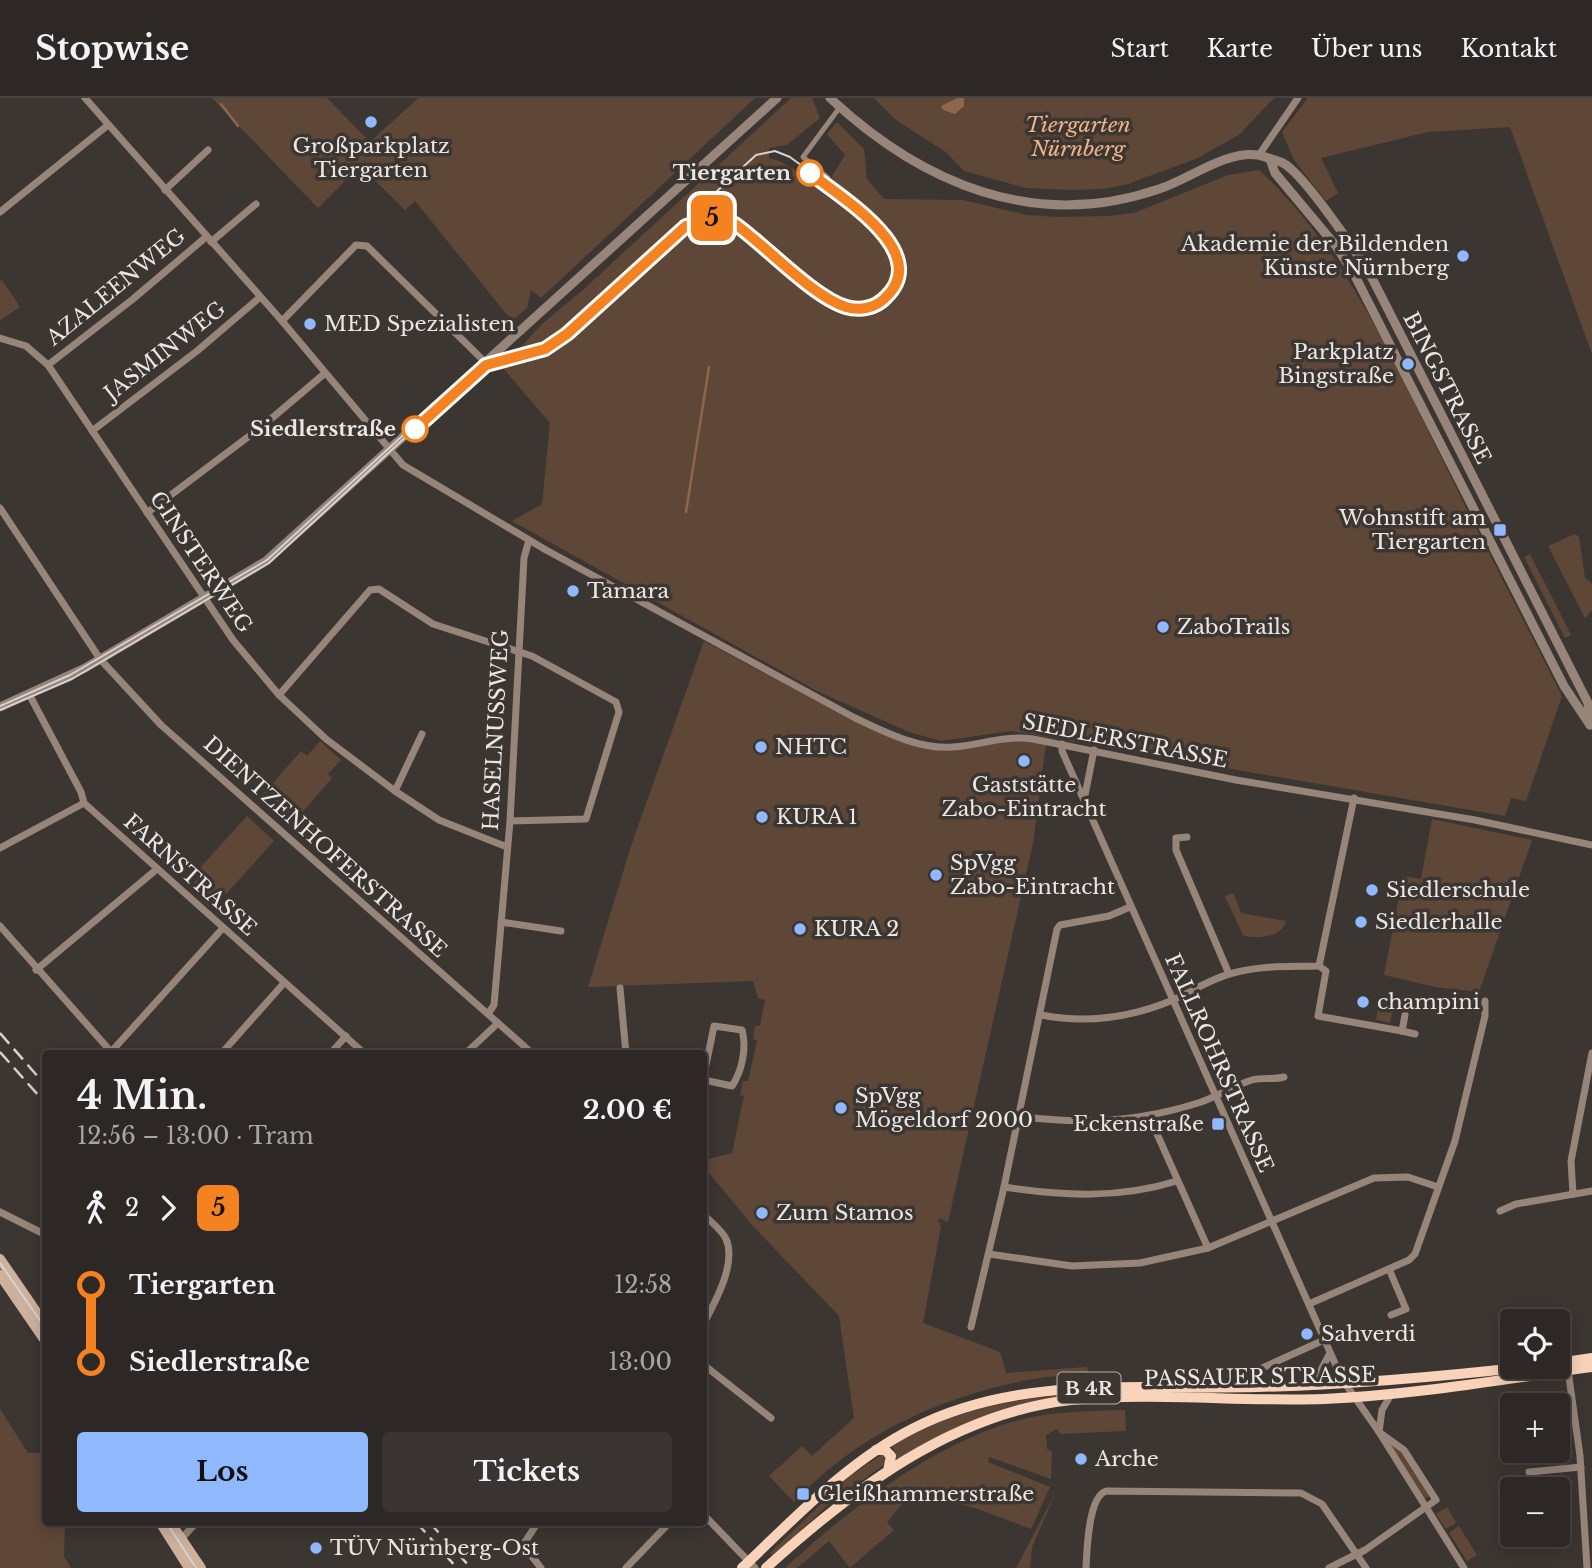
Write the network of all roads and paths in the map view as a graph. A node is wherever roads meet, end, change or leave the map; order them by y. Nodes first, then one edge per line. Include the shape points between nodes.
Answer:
1 (85, 98) edge
2 (777, 98) edge
3 (830, 98) edge
4 (1298, 98) edge
5 (840, 107) junction
6 (108, 125) junction
7 (208, 150) dead end
8 (1259, 155) junction
9 (1270, 159) junction
10 (828, 178) dead end
11 (165, 190) junction
12 (256, 204) dead end
13 (1323, 209) junction
14 (0, 212) edge
15 (1312, 217) junction
16 (208, 240) junction
17 (259, 298) junction
18 (282, 321) junction
19 (0, 338) edge
20 (485, 362) junction
21 (48, 365) junction
22 (324, 374) junction
23 (92, 431) junction
24 (390, 450) junction
25 (0, 508) edge
26 (147, 513) junction
27 (529, 540) junction
28 (1510, 551) junction
29 (1499, 558) junction
30 (206, 599) junction
31 (518, 650) junction
32 (100, 659) junction
33 (29, 694) junction
34 (279, 695) junction
35 (0, 707) edge
36 (1591, 726) edge
37 (422, 734) dead end
38 (1062, 744) junction
39 (1094, 750) junction
40 (395, 791) junction
41 (1354, 798) junction
42 (1084, 801) junction
43 (84, 803) junction
44 (510, 821) junction
45 (1187, 837) dead end
46 (1592, 845) edge
47 (507, 847) junction
48 (0, 848) edge
49 (157, 869) junction
50 (1130, 906) junction
51 (501, 922) junction
52 (0, 926) edge
53 (223, 928) junction
54 (561, 931) dead end
55 (1319, 966) junction
56 (36, 970) junction
57 (1229, 974) junction
58 (284, 983) junction
59 (620, 988) dead end
60 (1173, 1000) junction
61 (1485, 1001) dead end
62 (488, 1014) junction
63 (1041, 1015) junction
64 (1405, 1015) dead end
65 (498, 1023) junction
66 (1402, 1031) junction
67 (1415, 1034) dead end
68 (345, 1036) junction
69 (109, 1050) edge
70 (115, 1050) edge
71 (224, 1050) edge
72 (333, 1050) edge
73 (361, 1050) edge
74 (470, 1050) edge
75 (528, 1050) edge
76 (626, 1050) edge
77 (1592, 1053) edge
78 (707, 1062) edge
79 (1284, 1077) dead end
80 (707, 1079) edge
81 (1215, 1097) junction
82 (1019, 1116) junction
83 (1149, 1116) junction
84 (1177, 1181) junction
85 (1004, 1186) junction
86 (1437, 1187) junction
87 (1592, 1191) edge
88 (1573, 1194) junction
89 (1500, 1211) dead end
90 (0, 1212) edge
91 (707, 1218) edge
92 (1270, 1223) junction
93 (42, 1233) edge
94 (1208, 1248) junction
95 (989, 1254) junction
96 (0, 1259) edge
97 (1388, 1269) junction
98 (0, 1275) edge
99 (1309, 1304) junction
100 (707, 1315) edge
101 (1391, 1315) dead end
102 (42, 1320) edge
103 (971, 1327) dead end
104 (42, 1336) edge
105 (1324, 1339) junction
106 (1330, 1353) junction
107 (1592, 1358) edge
108 (1570, 1361) edge
109 (707, 1367) edge
110 (1592, 1367) edge
111 (1500, 1369) edge
112 (1570, 1370) edge
113 (1500, 1379) edge
114 (1569, 1379) edge
115 (1345, 1384) junction
116 (1313, 1385) junction
117 (1257, 1387) junction
118 (1393, 1393) junction
119 (1355, 1397) junction
120 (771, 1418) dead end
121 (1379, 1432) junction
122 (876, 1450) junction
123 (1581, 1467) junction
124 (888, 1471) junction
125 (1529, 1472) dead end
126 (1426, 1510) junction
127 (707, 1518) edge
128 (164, 1526) edge
129 (172, 1526) edge
130 (193, 1526) edge
131 (535, 1526) edge
132 (666, 1526) edge
133 (178, 1541) junction
134 (1357, 1555) junction
135 (749, 1566) edge
136 (189, 1568) edge
137 (201, 1568) edge
138 (541, 1568) edge
139 (626, 1568) edge
140 (766, 1568) edge
141 (1086, 1568) edge
142 (1329, 1568) edge
143 (1366, 1568) edge
144 (1464, 1568) edge
145 (1587, 1568) edge

1 - 6 street, SIEDLERSTRASSE
2 - 20 street
3 - 5 street
4 - 8 street
5 - 8 street via 871,136 934,175 981,192 1034,202 1126,198 1177,183 1234,157
5 - 10 street via 803,158
6 - 11 street, SIEDLERSTRASSE
6 - 14 street
7 - 11 street
8 - 9 street, BINGSTRASSE
9 - 13 street, BINGSTRASSE via 1295,173
9 - 15 street, BINGSTRASSE
11 - 16 street, SIEDLERSTRASSE
12 - 16 street, AZALEENWEG
13 - 15 street
13 - 28 street, BINGSTRASSE via 1373,280
15 - 29 street, BINGSTRASSE via 1355,276
16 - 17 street, SIEDLERSTRASSE
16 - 21 street, AZALEENWEG
17 - 18 street, SIEDLERSTRASSE
17 - 23 street, JASMINWEG
18 - 20 street via 356,245 367,246
18 - 22 street, SIEDLERSTRASSE
19 - 21 street, GINSTERWEG via 26,346
20 - 24 street
21 - 23 street, GINSTERWEG
22 - 24 street, SIEDLERSTRASSE
22 - 26 street
23 - 26 street, GINSTERWEG
24 - 27 street, SIEDLERSTRASSE via 421,478
24 - 30 street via 272,557
25 - 32 street, DIENTZENHOFERSTRASSE
26 - 30 street, GINSTERWEG
27 - 31 street, HASELNUSSWEG
27 - 38 street, SIEDLERSTRASSE via 889,733 935,747 1004,737
28 - 29 street
28 - 36 street, BINGSTRASSE via 1588,703
29 - 36 street, BINGSTRASSE via 1564,686
30 - 32 street
30 - 34 street, GINSTERWEG via 241,651
31 - 34 street via 458,634 412,612 379,589 370,590
31 - 44 street, HASELNUSSWEG
31 - 44 street via 616,702 619,712 586,818
32 - 33 street
32 - 62 street, DIENTZENHOFERSTRASSE via 161,725
33 - 35 street
33 - 43 street, FARNSTRASSE
34 - 40 street, GINSTERWEG via 326,739
37 - 40 street
38 - 39 street, SIEDLERSTRASSE
38 - 42 street, FALLROHRSTRASSE
39 - 41 street, SIEDLERSTRASSE
39 - 42 street
40 - 47 street, GINSTERWEG via 439,820
41 - 46 street, SIEDLERSTRASSE
41 - 55 street
42 - 50 street, FALLROHRSTRASSE
43 - 48 street
43 - 49 street, FARNSTRASSE
44 - 47 street, HASELNUSSWEG
45 - 57 street via 1176,838 1176,850
47 - 51 street, HASELNUSSWEG
49 - 53 street, FARNSTRASSE
49 - 56 street
50 - 60 street, FALLROHRSTRASSE
50 - 63 street via 1110,916 1060,925
51 - 54 street
51 - 62 street, HASELNUSSWEG via 494,1005
52 - 56 street
53 - 58 street, FARNSTRASSE
53 - 70 street
55 - 57 street via 1258,966
55 - 66 street via 1326,971 1318,1016
56 - 69 street
57 - 60 street
58 - 68 street, FARNSTRASSE
58 - 71 street
59 - 76 street
60 - 63 street via 1124,1016 1067,1020
60 - 81 street, FALLROHRSTRASSE
61 - 86 street via 1468,1093
62 - 65 street, DIENTZENHOFERSTRASSE
63 - 82 street
64 - 66 street
65 - 74 street
65 - 75 street, DIENTZENHOFERSTRASSE
66 - 67 street
68 - 72 street
68 - 73 street, FARNSTRASSE
77 - 88 street via 1571,1161
78 - 80 street via 714,1026 742,1030 745,1041 732,1086
79 - 81 street via 1254,1079
81 - 83 street
81 - 92 street, FALLROHRSTRASSE
82 - 83 street via 1052,1121
82 - 85 street
83 - 84 street
84 - 85 street via 1110,1195 1068,1195
84 - 94 street
85 - 95 street
86 - 92 street via 1408,1177 1374,1178
86 - 97 street via 1415,1254
87 - 88 street
88 - 89 street
90 - 93 street
91 - 100 street via 726,1239 729,1255
92 - 94 street
92 - 99 street, FALLROHRSTRASSE
94 - 95 street via 1140,1263 1072,1266
95 - 103 street
96 - 102 main road
97 - 99 street
97 - 101 street via 1406,1309
98 - 104 main road
99 - 105 street, FALLROHRSTRASSE
105 - 106 street, FALLROHRSTRASSE
105 - 117 street via 1262,1368
106 - 115 street, FALLROHRSTRASSE
106 - 116 street
107 - 108 main road
109 - 120 street
110 - 112 main road, PASSAUER STRASSE / B 4R
111 - 115 main road, PASSAUER STRASSE / B 4R
113 - 118 main road, PASSAUER STRASSE / B 4R
114 - 123 street
115 - 116 main road, PASSAUER STRASSE / B 4R
115 - 119 street, FALLROHRSTRASSE
116 - 117 main road, PASSAUER STRASSE / B 4R
117 - 122 main road, PASSAUER STRASSE / B 4R via 1076,1388 1015,1394 942,1415
118 - 119 main road, PASSAUER STRASSE / B 4R
118 - 121 street via 1381,1410
119 - 121 street, FALLROHRSTRASSE
119 - 124 main road, PASSAUER STRASSE / B 4R via 1104,1398 1040,1405 970,1426
121 - 126 street, FALLROHRSTRASSE
121 - 126 street, FALLROHRSTRASSE via 1404,1450 1436,1500
122 - 124 main road via 891,1456
122 - 135 main road, PASSAUER STRASSE / B 4R via 829,1487
123 - 125 street
123 - 145 street
124 - 140 main road, PASSAUER STRASSE / B 4R via 828,1514
126 - 134 street
126 - 144 street, FALLROHRSTRASSE
127 - 135 street
128 - 133 main road
129 - 133 main road
130 - 133 street
131 - 138 street via 523,1545
132 - 139 street
133 - 136 main road
133 - 137 main road
134 - 141 street via 1322,1504 1301,1493 1106,1491 1097,1499 1092,1515
134 - 142 street
134 - 143 street

